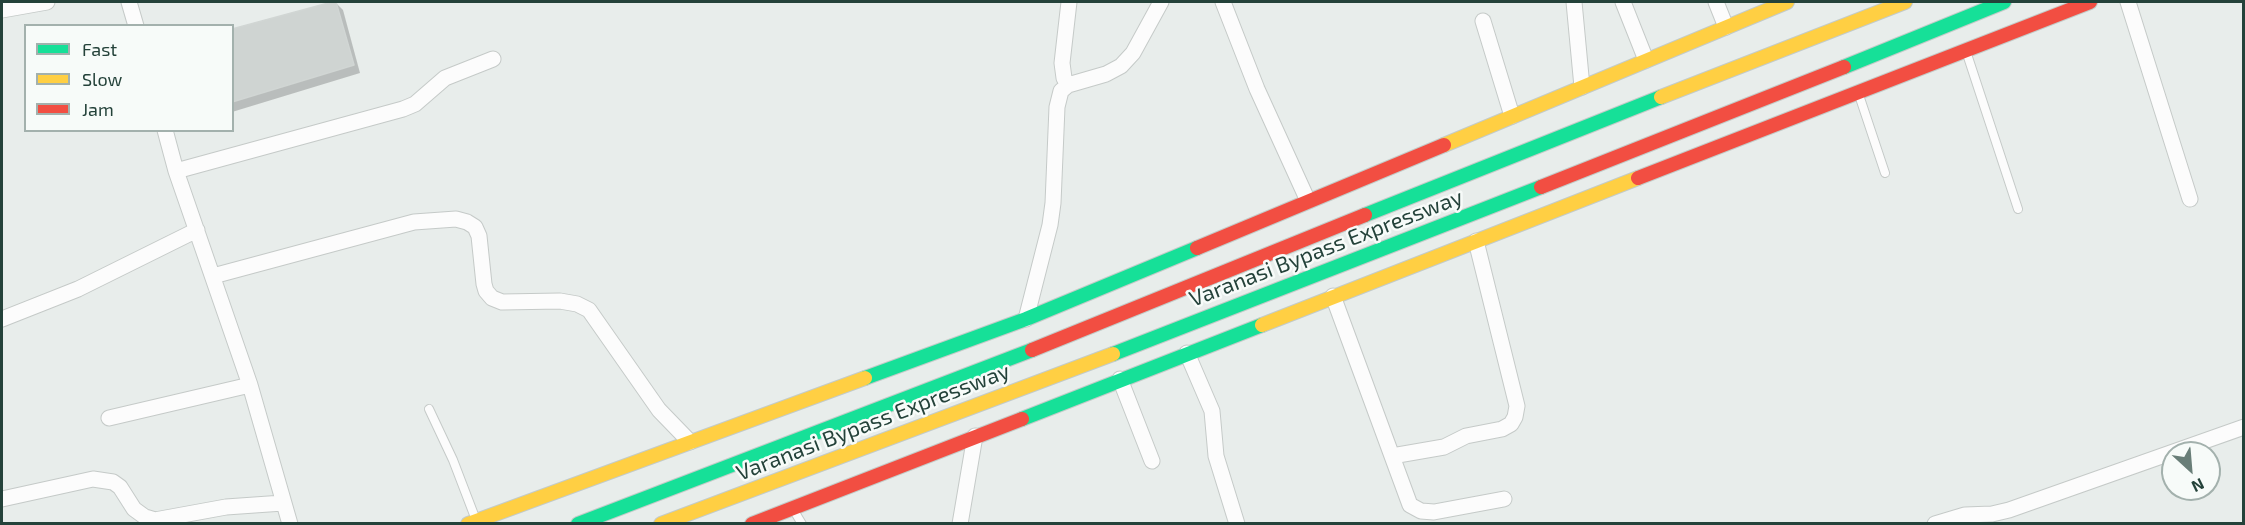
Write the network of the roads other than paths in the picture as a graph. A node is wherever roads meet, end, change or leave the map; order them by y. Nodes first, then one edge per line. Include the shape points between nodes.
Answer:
1 (47, 2) edge
2 (129, 2) edge
3 (1069, 2) edge
4 (1161, 2) edge
5 (1223, 2) edge
6 (1574, 2) edge
7 (1623, 2) edge
8 (1716, 2) edge
9 (1787, 2) edge
10 (1905, 2) edge
11 (2004, 2) edge
12 (2090, 2) edge
13 (2128, 2) edge
14 (2, 10) edge
15 (1483, 21) dead end
16 (135, 24) edge
17 (1726, 27) junction
18 (1965, 50) junction
19 (493, 59) dead end
20 (1646, 60) junction
21 (1068, 85) junction
22 (1582, 87) junction
23 (1858, 92) junction
24 (1512, 116) junction
25 (166, 132) edge
26 (176, 171) junction
27 (1885, 173) dead end
28 (2190, 199) dead end
29 (1308, 201) junction
30 (2018, 209) dead end
31 (197, 230) junction
32 (1476, 241) junction
33 (213, 276) junction
34 (1333, 296) junction
35 (2, 319) edge
36 (1026, 319) junction
37 (1187, 353) junction
38 (1120, 380) junction
39 (250, 385) junction
40 (429, 408) dead end
41 (109, 418) dead end
42 (2244, 427) edge
43 (975, 436) junction
44 (690, 442) junction
45 (1392, 456) junction
46 (1152, 461) dead end
47 (2, 499) edge
48 (1504, 499) dead end
49 (283, 503) junction
50 (793, 508) junction
51 (472, 522) edge
52 (290, 524) edge
53 (578, 524) edge
54 (661, 524) edge
55 (752, 524) edge
56 (802, 524) edge
57 (960, 524) edge
58 (1238, 524) edge
59 (1935, 524) edge

1 - 14 street
2 - 16 street
3 - 21 street via 1062,63
4 - 21 street via 1133,53 1120,66
5 - 29 street
6 - 22 street
7 - 20 street
8 - 17 street
9 - 17 main road
10 - 53 main road, Varanasi Bypass Expressway via 1016,357
11 - 54 main road, Varanasi Bypass Expressway via 1660,141
12 - 18 main road
13 - 28 street
15 - 24 street
17 - 20 main road
18 - 23 main road
18 - 30 lane
19 - 26 street via 445,78 409,106
20 - 22 main road
21 - 36 street via 1058,99 1050,225
22 - 24 main road
23 - 27 lane
23 - 32 main road
24 - 29 main road
25 - 26 street
26 - 31 street
29 - 36 main road
31 - 33 street
31 - 35 street via 78,289
32 - 34 main road
32 - 45 street via 1517,406 1515,417 1502,429 1466,436 1444,447
33 - 39 street
33 - 44 street via 414,222 468,222 475,226 479,236 484,284 492,298 502,302 560,301 589,310 659,410
34 - 37 main road
34 - 45 street
36 - 44 main road
37 - 38 main road
37 - 58 street via 1212,411 1216,456
38 - 43 main road
38 - 46 street
39 - 41 street
39 - 49 street
40 - 51 lane via 453,460
42 - 59 street via 2009,510 1965,514
43 - 50 main road
43 - 57 street
44 - 51 main road
45 - 48 street via 1410,505 1420,511
47 - 49 street via 93,479 113,482 134,509 155,520 226,507
49 - 52 street
50 - 55 main road
50 - 56 lane

